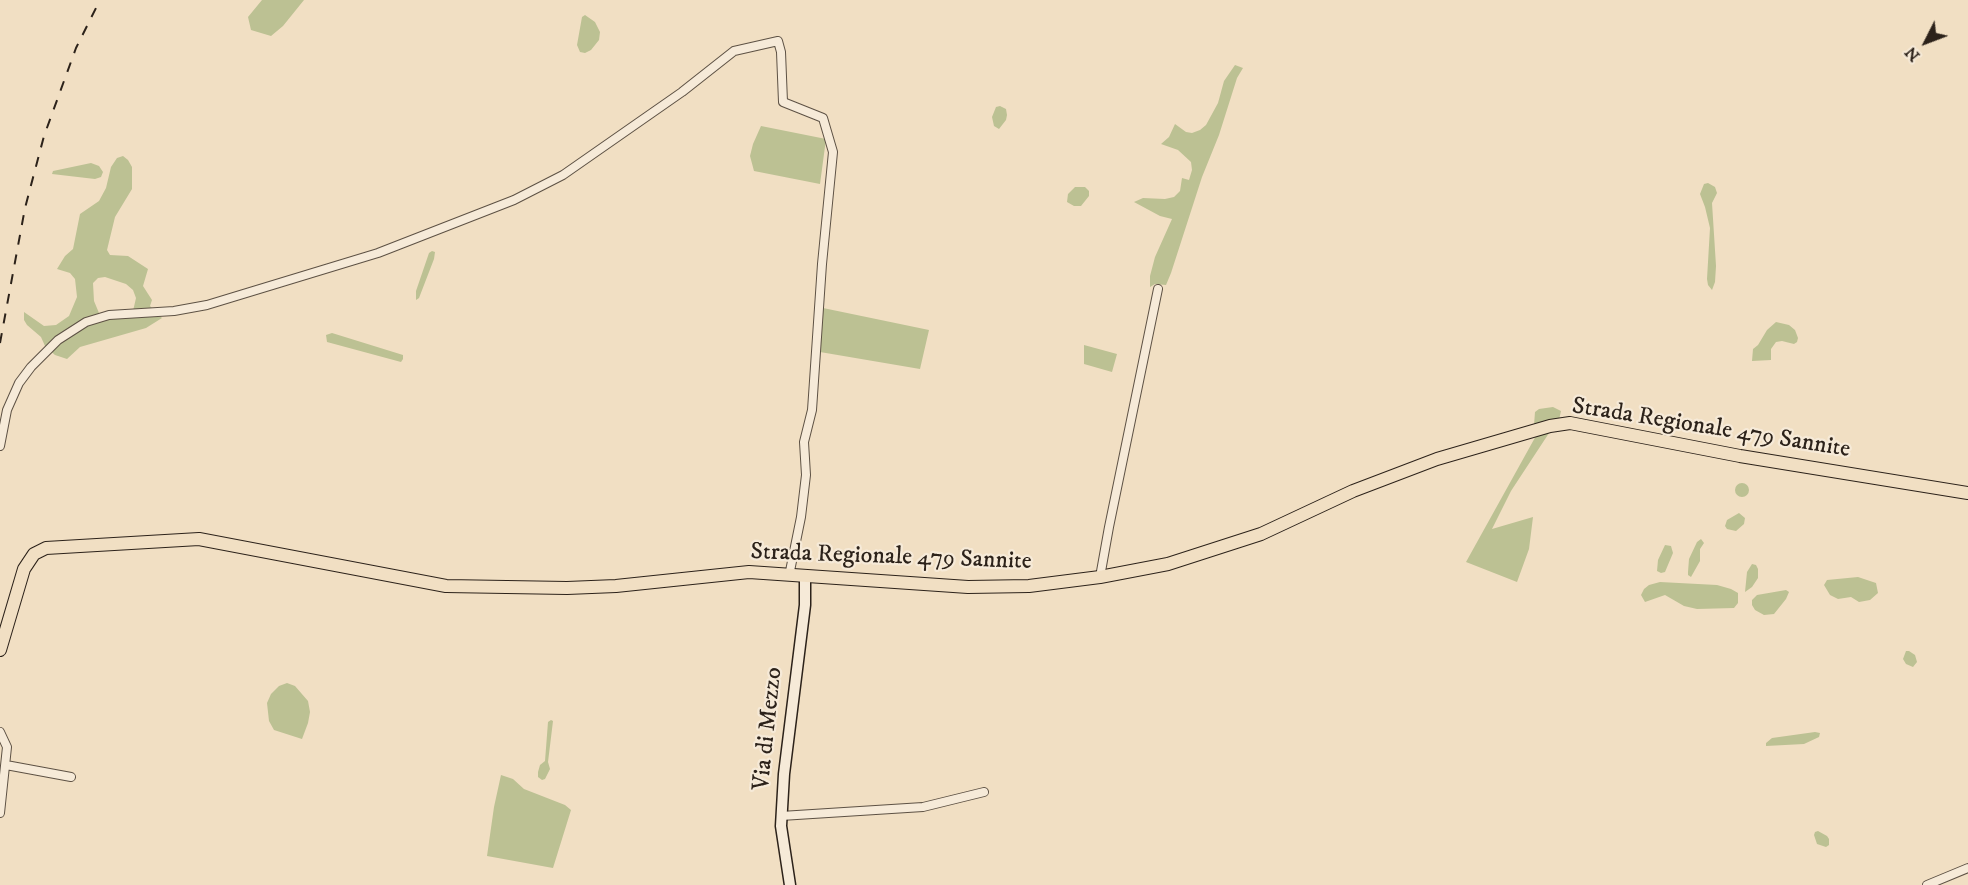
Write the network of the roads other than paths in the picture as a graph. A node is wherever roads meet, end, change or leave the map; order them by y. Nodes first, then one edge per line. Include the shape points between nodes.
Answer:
1 (1158, 289) dead end
2 (0, 446) edge
3 (1968, 493) edge
4 (789, 576) junction
5 (805, 577) junction
6 (1100, 577) junction
7 (0, 650) edge
8 (0, 732) edge
9 (6, 765) junction
10 (71, 777) dead end
11 (984, 792) dead end
12 (0, 813) edge
13 (781, 816) junction
14 (1968, 868) edge
15 (790, 885) edge
16 (1927, 885) edge

1 - 6 street
2 - 4 street via 7,410 19,383 58,340 86,322 101,316 207,305 378,253 514,200 563,175 734,51 778,40 782,52 783,102 823,118 833,152 812,410 804,442 806,475
3 - 6 main road, Strada Regionale 479 Sannite via 1740,456 1570,423 1386,477 1250,538 1168,564
4 - 5 main road, Strada Regionale 479 Sannite
4 - 7 main road, Strada Regionale 479 Sannite via 749,572 567,588 446,586 199,539 64,546 46,548 28,561
5 - 6 main road, Strada Regionale 479 Sannite via 968,587 1029,586
5 - 13 main road, Via di Mezzo via 806,605
8 - 9 street via 6,743
9 - 10 street
9 - 12 street
11 - 13 street via 923,807
13 - 15 main road, Via di Mezzo
14 - 16 street

